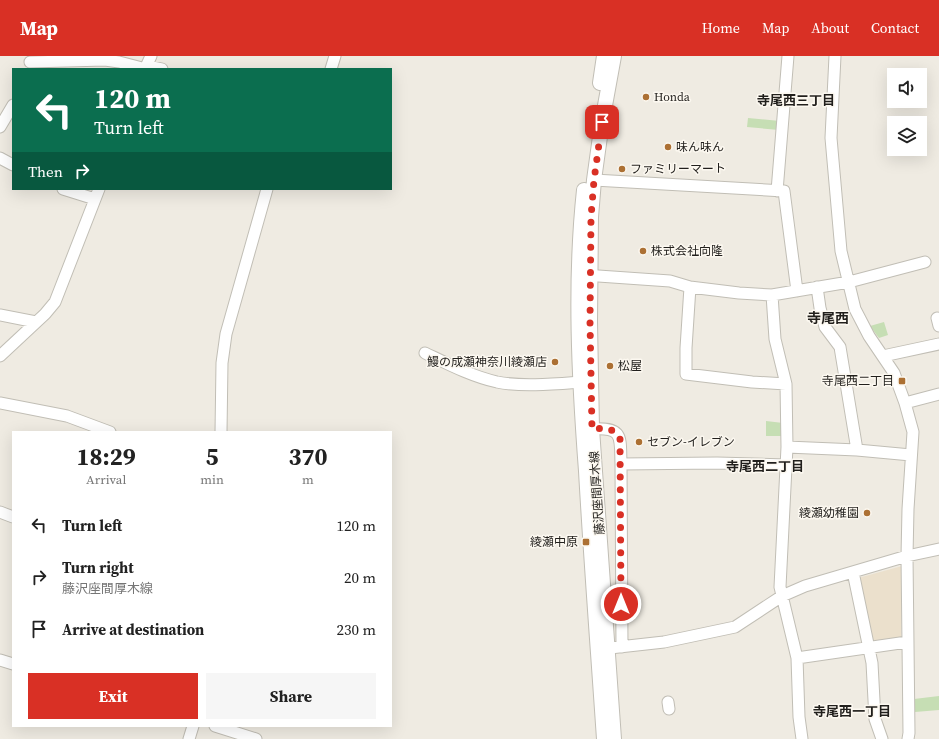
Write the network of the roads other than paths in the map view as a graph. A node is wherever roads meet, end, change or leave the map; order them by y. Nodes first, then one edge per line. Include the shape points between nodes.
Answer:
1 (336, 56) edge
2 (604, 56) edge
3 (614, 56) edge
4 (788, 56) edge
5 (835, 56) edge
6 (30, 62) edge
7 (147, 65) edge
8 (158, 68) edge
9 (331, 68) edge
10 (12, 108) edge
11 (0, 127) edge
12 (0, 158) edge
13 (12, 164) edge
14 (594, 180) junction
15 (70, 190) edge
16 (267, 190) edge
17 (777, 191) junction
18 (97, 194) edge
19 (925, 262) dead end
20 (585, 276) junction
21 (849, 282) junction
22 (690, 287) junction
23 (817, 287) junction
24 (797, 291) junction
25 (772, 295) junction
26 (0, 315) edge
27 (36, 322) junction
28 (939, 344) edge
29 (425, 353) dead end
30 (0, 356) edge
31 (883, 356) junction
32 (580, 382) junction
33 (786, 384) junction
34 (939, 394) edge
35 (905, 402) junction
36 (0, 403) edge
37 (592, 429) junction
38 (107, 431) edge
39 (221, 431) edge
40 (787, 447) junction
41 (857, 450) junction
42 (912, 455) junction
43 (621, 464) junction
44 (786, 465) junction
45 (0, 512) edge
46 (12, 517) edge
47 (939, 549) edge
48 (907, 556) junction
49 (853, 572) junction
50 (782, 596) junction
51 (907, 642) junction
52 (622, 647) junction
53 (603, 648) junction
54 (870, 648) junction
55 (797, 658) junction
56 (0, 660) edge
57 (12, 664) edge
58 (193, 727) edge
59 (218, 727) edge
60 (189, 739) edge
61 (256, 739) edge
62 (604, 739) edge
63 (614, 739) edge
64 (802, 739) edge
65 (882, 739) edge
66 (908, 739) edge

1 - 9 street
2 - 20 main road, 藤沢座間厚木線 via 581,216
3 - 14 main road, 藤沢座間厚木線
4 - 17 street
5 - 21 street via 831,138 841,251
6 - 7 street via 105,60
7 - 8 street
10 - 11 street
12 - 13 street
14 - 17 street
14 - 20 main road, 藤沢座間厚木線
15 - 18 street
16 - 39 street via 226,334 222,363
17 - 24 street via 784,191
18 - 27 street via 55,302
19 - 21 street
20 - 22 street via 670,281
20 - 32 main road, 藤沢座間厚木線
20 - 37 main road, 藤沢座間厚木線
21 - 23 street
21 - 31 street via 855,309
22 - 25 street
22 - 33 street via 686,374
23 - 24 street
23 - 41 street via 826,327 840,347
24 - 25 street
25 - 33 street via 775,339
26 - 27 street
27 - 30 street
28 - 31 street
29 - 32 street via 470,374 497,382
31 - 35 street via 894,373
32 - 53 main road, 藤沢座間厚木線
33 - 40 street
34 - 35 street
35 - 42 street via 913,432
36 - 38 street via 67,416
37 - 43 street via 608,428 617,433 620,439
37 - 53 main road, 藤沢座間厚木線
40 - 41 street
40 - 44 street
41 - 42 street
42 - 48 street
43 - 44 street
43 - 52 street
44 - 50 street via 780,587
45 - 46 street
47 - 48 street
48 - 49 street
48 - 51 street
49 - 50 street via 807,585
49 - 54 street
50 - 52 street via 735,627 664,642
50 - 55 street
51 - 54 street
51 - 66 street
52 - 53 street
53 - 62 main road, 藤沢座間厚木線
53 - 63 main road, 藤沢座間厚木線
54 - 55 street
54 - 65 street via 875,719
55 - 64 street
56 - 57 street
58 - 60 street
59 - 61 street

